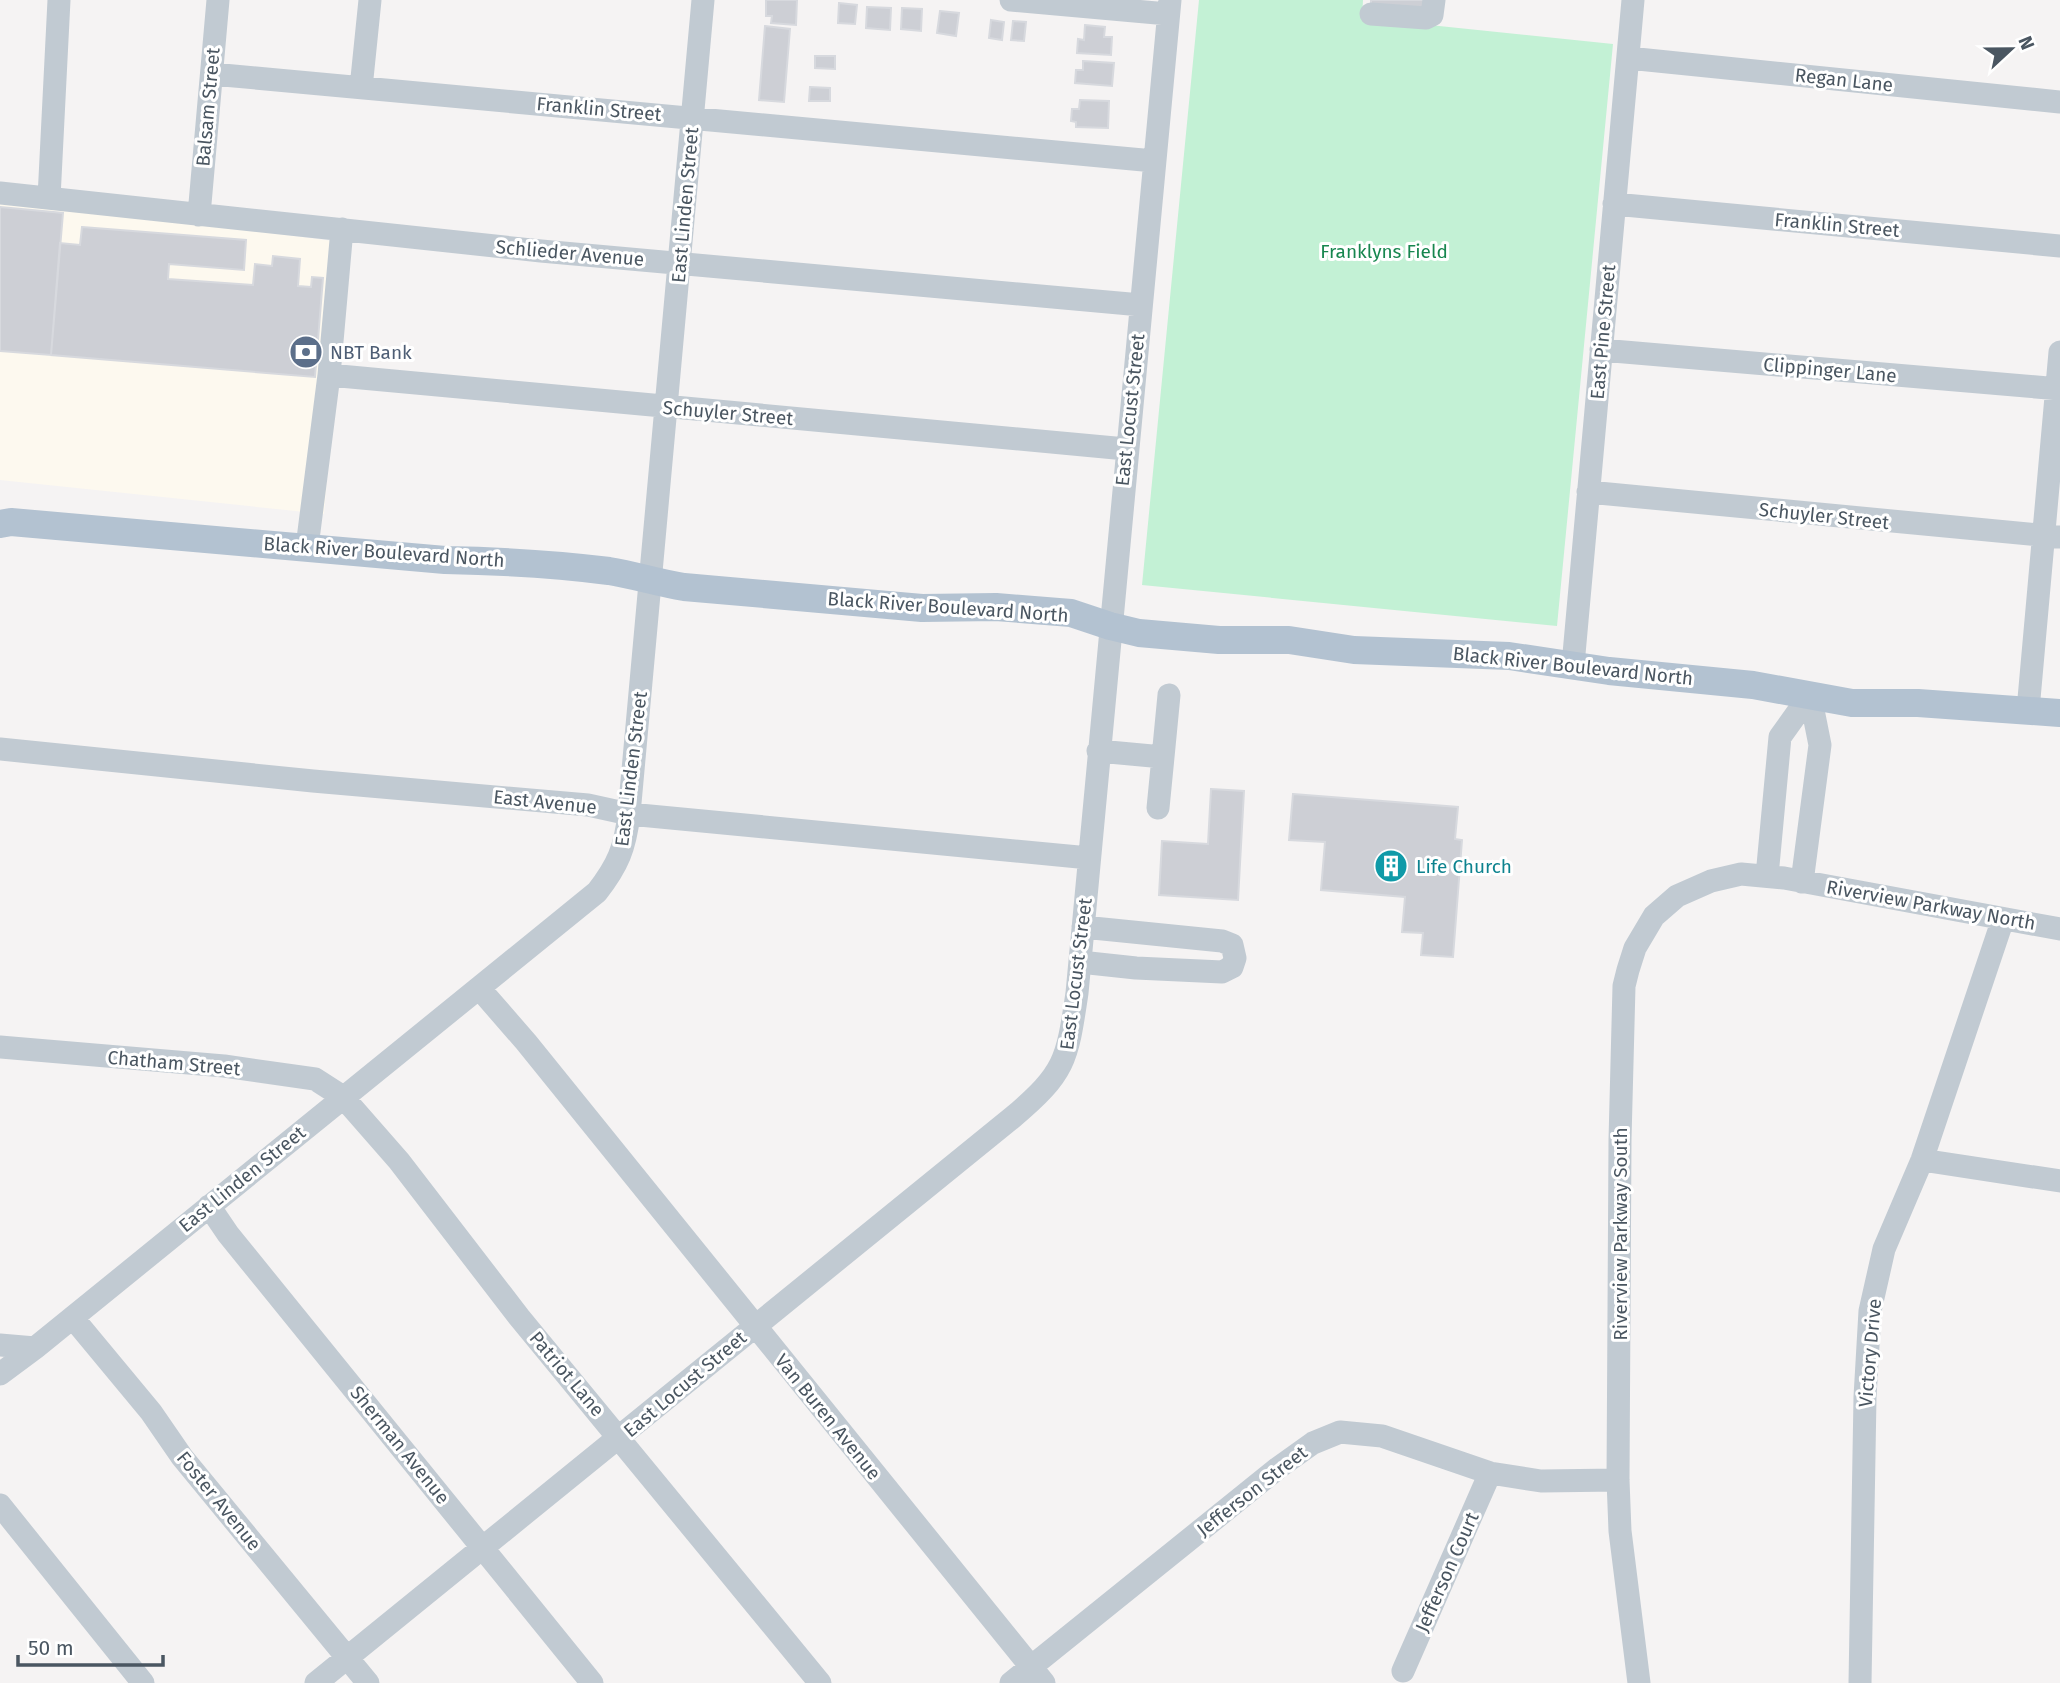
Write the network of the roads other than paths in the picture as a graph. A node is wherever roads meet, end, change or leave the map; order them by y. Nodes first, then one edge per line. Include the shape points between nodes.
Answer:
1 (59, 0) edge
2 (218, 0) edge
3 (370, 0) edge
4 (703, 0) edge
5 (1011, 0) edge
6 (1434, 0) edge
7 (1633, 0) edge
8 (1169, 7) edge
9 (1371, 14) dead end
10 (1628, 58) junction
11 (212, 74) junction
12 (361, 88) junction
13 (2060, 102) edge
14 (693, 117) junction
15 (1154, 161) junction
16 (0, 193) edge
17 (49, 198) junction
18 (1614, 204) junction
19 (198, 215) junction
20 (342, 229) junction
21 (2060, 246) edge
22 (680, 262) junction
23 (1141, 305) junction
24 (1601, 350) junction
25 (2060, 352) edge
26 (329, 375) junction
27 (2058, 389) edge
28 (667, 408) junction
29 (1126, 449) junction
30 (1588, 492) junction
31 (0, 524) edge
32 (2052, 536) edge
33 (307, 547) junction
34 (651, 582) junction
35 (1110, 626) junction
36 (1573, 665) junction
37 (1169, 695) dead end
38 (1810, 695) junction
39 (2028, 710) junction
40 (2060, 713) edge
41 (0, 749) edge
42 (1098, 751) junction
43 (1163, 757) junction
44 (1158, 808) dead end
45 (629, 814) junction
46 (1089, 858) junction
47 (1767, 876) junction
48 (1802, 882) junction
49 (2003, 919) junction
50 (1083, 927) junction
51 (2060, 929) edge
52 (1080, 962) junction
53 (479, 988) junction
54 (0, 1047) edge
55 (343, 1097) junction
56 (1922, 1160) junction
57 (2060, 1181) edge
58 (209, 1206) junction
59 (73, 1318) junction
60 (754, 1326) junction
61 (0, 1345) edge
62 (35, 1348) junction
63 (0, 1374) edge
64 (620, 1438) junction
65 (1490, 1473) junction
66 (1618, 1480) junction
67 (0, 1506) edge
68 (483, 1548) junction
69 (347, 1658) junction
70 (1403, 1671) dead end
71 (1037, 1675) edge
72 (144, 1683) edge
73 (316, 1683) edge
74 (368, 1683) edge
75 (592, 1683) edge
76 (820, 1683) edge
77 (1011, 1683) edge
78 (1639, 1683) edge
79 (1860, 1683) edge

1 - 17 street
2 - 11 street, Balsam Street
3 - 12 street
4 - 14 street, East Linden Street
5 - 8 street
6 - 9 street via 1432,15 1426,18
7 - 10 street, East Pine Street
8 - 15 street, East Locust Street
10 - 13 street, Regan Lane
10 - 18 street, East Pine Street
11 - 12 street, Franklin Street
11 - 19 street, Balsam Street
12 - 14 street, Franklin Street
14 - 15 street, Franklin Street
14 - 22 street, East Linden Street
15 - 23 street, East Locust Street
16 - 17 street, Schlieder Avenue
17 - 19 street, Schlieder Avenue
18 - 21 street, Franklin Street
18 - 24 street, East Pine Street
19 - 20 street, Schlieder Avenue
20 - 22 street, Schlieder Avenue
20 - 26 street
22 - 23 street, Schlieder Avenue
22 - 28 street, East Linden Street
23 - 29 street, East Locust Street
24 - 27 street, Clippinger Lane
24 - 30 street, East Pine Street
25 - 27 street
26 - 28 street, Schuyler Street
26 - 33 street
27 - 32 street
28 - 29 street, Schuyler Street
28 - 34 street, East Linden Street
29 - 35 street, East Locust Street
30 - 32 street, Schuyler Street
30 - 36 street, East Pine Street
31 - 33 main road, Black River Boulevard North
32 - 39 street
33 - 34 main road, Black River Boulevard North via 613,572
34 - 35 main road, Black River Boulevard North via 922,608 1071,613
34 - 45 street, East Linden Street
35 - 36 main road, Black River Boulevard North via 1139,633 1289,640 1354,650 1509,656
35 - 42 street, East Locust Street
36 - 38 main road, Black River Boulevard North
37 - 43 street
38 - 39 main road, Black River Boulevard North via 1852,703
38 - 47 street via 1780,737
38 - 48 street, Riverview Parkway North via 1820,745
39 - 40 main road, Black River Boulevard North
41 - 45 street, East Avenue via 588,805
42 - 43 street
42 - 46 street, East Locust Street
43 - 44 street
45 - 46 street, East Avenue
45 - 53 street, East Linden Street via 616,868 597,892
46 - 50 street, East Locust Street
47 - 48 street, Riverview Parkway North
47 - 66 street, Riverview Parkway South via 1741,874 1677,896 1654,916 1635,948 1623,986
48 - 49 street, Riverview Parkway North
49 - 51 street, Riverview Parkway North
49 - 56 street, Victory Drive
50 - 52 street, East Locust Street
50 - 52 street via 1223,941 1231,945 1235,958 1232,967 1222,972
52 - 60 street, East Locust Street via 1065,1059 1041,1093
53 - 55 street, East Linden Street
53 - 60 street, Van Buren Avenue
54 - 55 street, Chatham Street via 224,1066 314,1079
55 - 58 street, East Linden Street
55 - 64 street, Patriot Lane
56 - 57 street
56 - 79 street, Victory Drive via 1884,1249 1870,1311
58 - 59 street, East Linden Street
58 - 68 street, Sherman Avenue
59 - 62 street, East Linden Street
59 - 69 street, Foster Avenue
60 - 64 street, East Locust Street
60 - 71 street, Van Buren Avenue
61 - 62 street
62 - 63 street, East Linden Street
64 - 68 street, East Locust Street
64 - 76 street, Patriot Lane
65 - 66 street, Jefferson Street via 1541,1481
65 - 70 street, Jefferson Court
65 - 71 street, Jefferson Street via 1382,1436 1340,1432 1313,1443 1267,1477
66 - 78 street, Riverview Parkway South
67 - 72 street
68 - 69 street, East Locust Street
68 - 75 street, Sherman Avenue
69 - 73 street, East Locust Street
69 - 74 street, Foster Avenue
71 - 77 street, Jefferson Street

